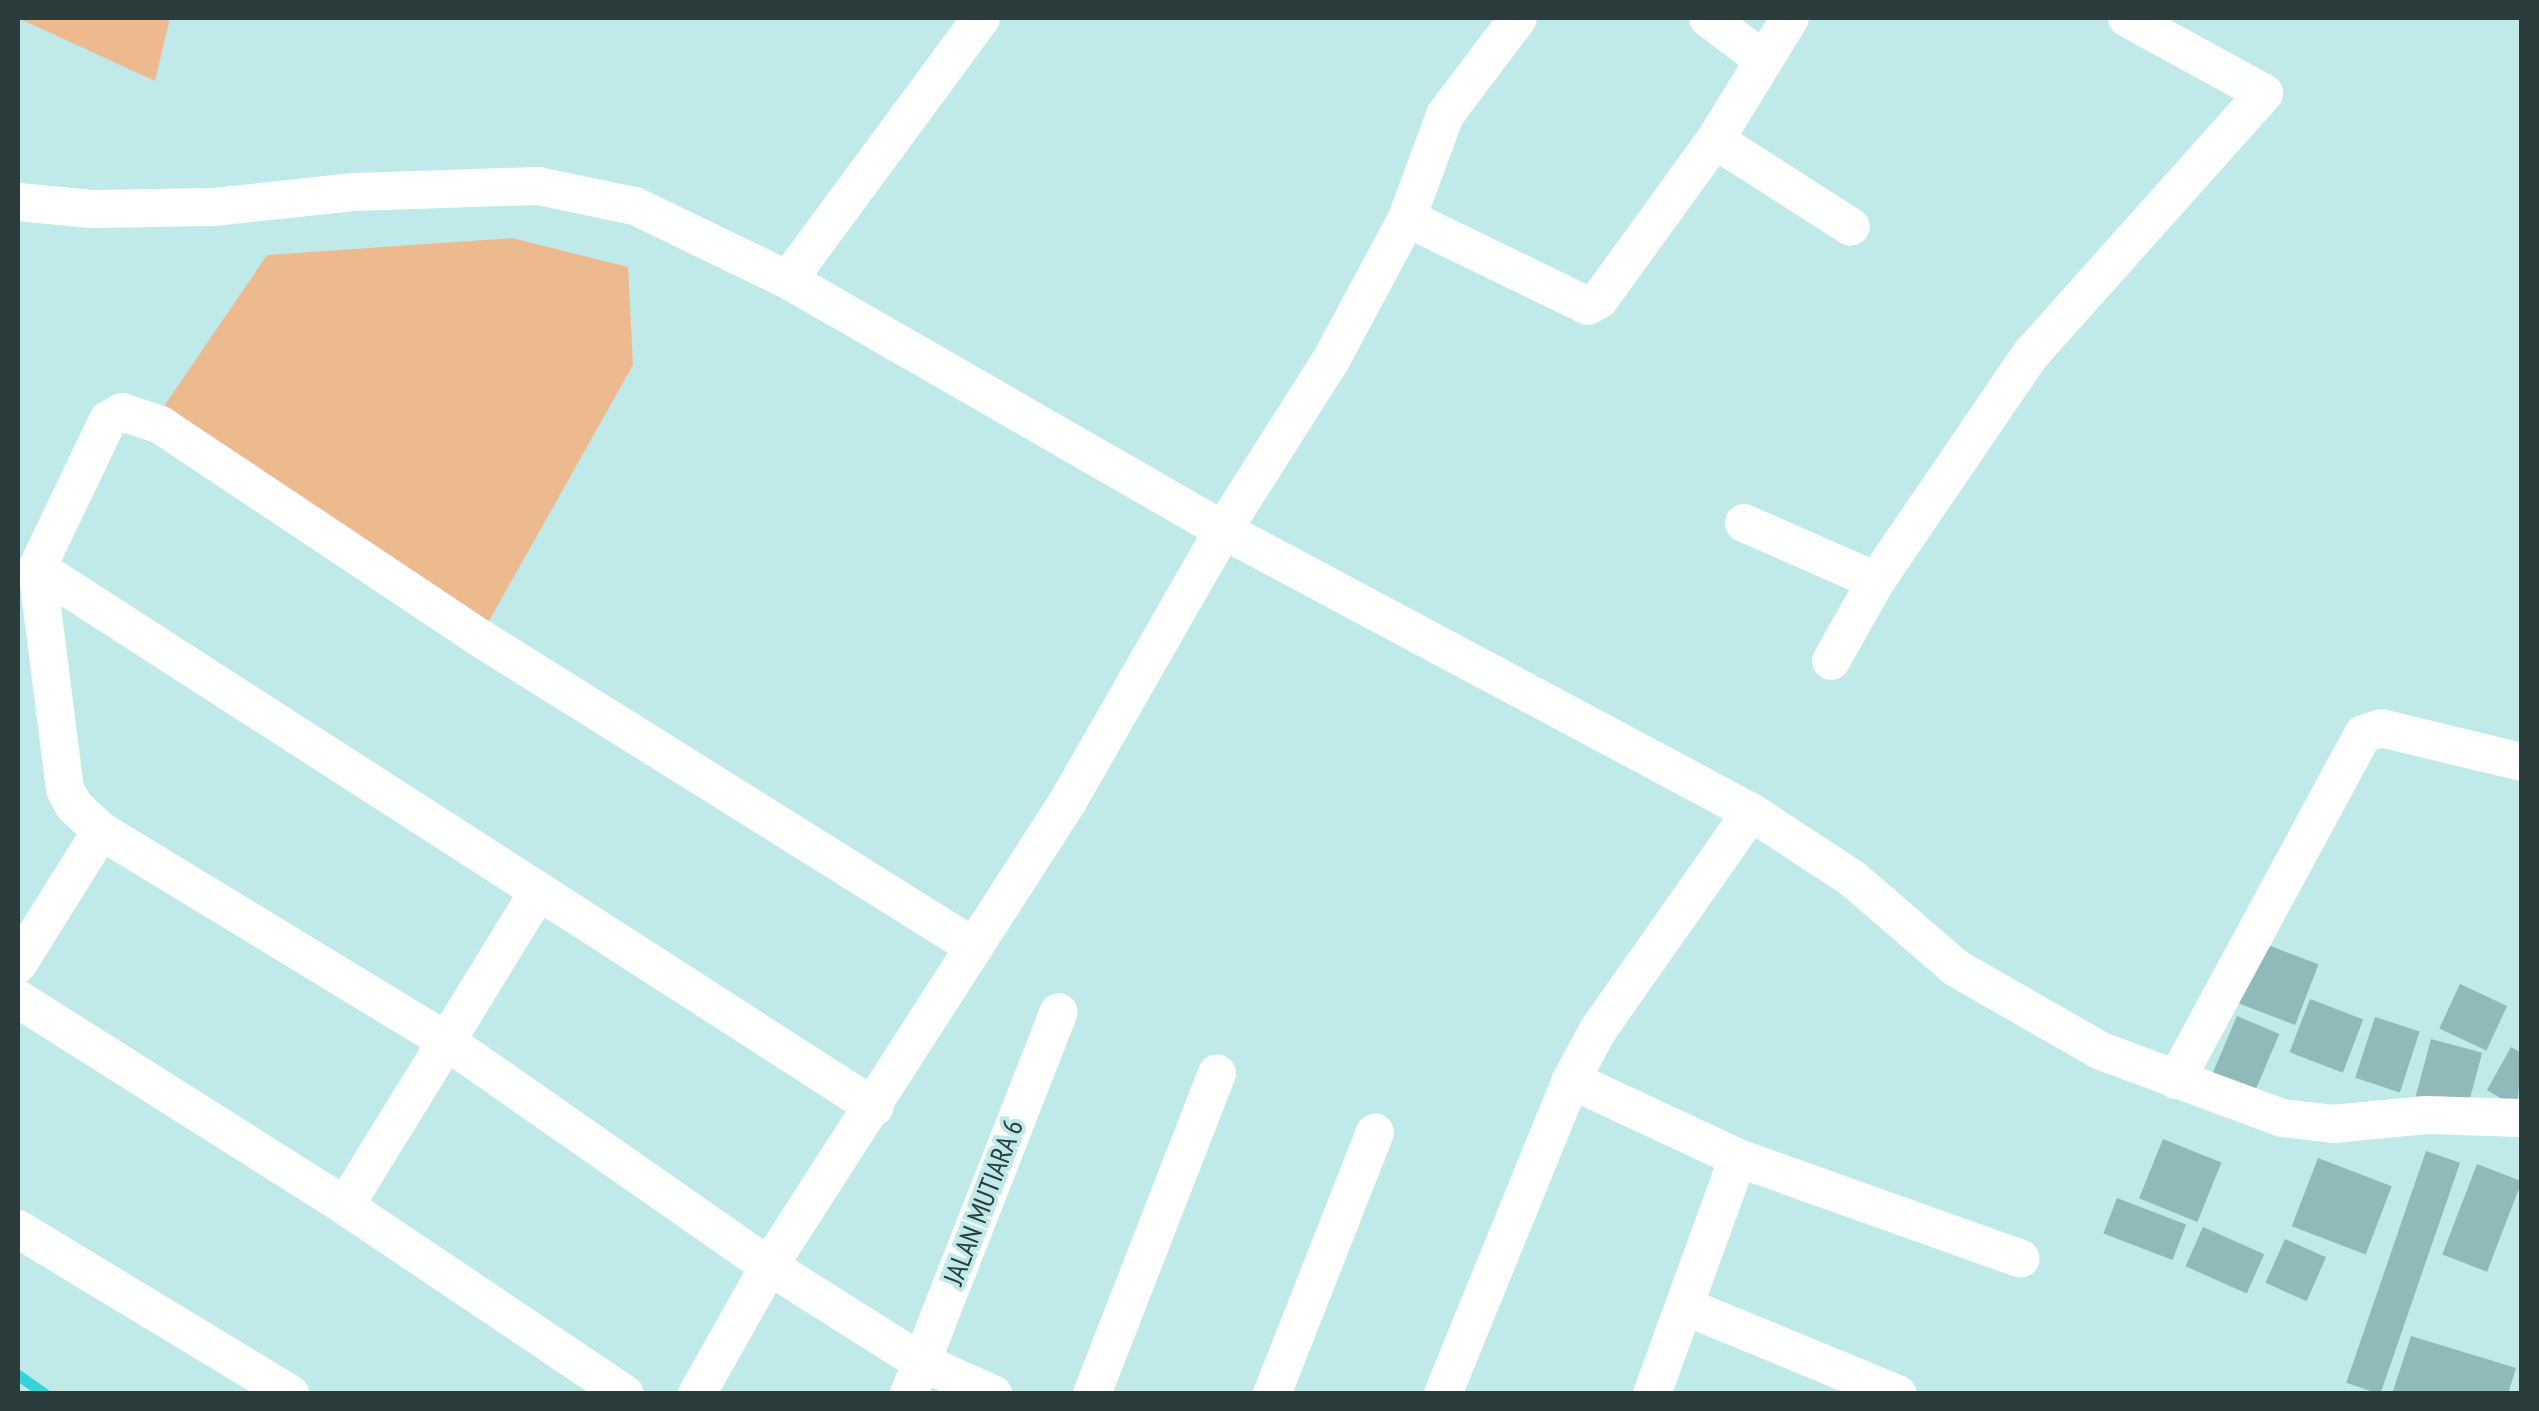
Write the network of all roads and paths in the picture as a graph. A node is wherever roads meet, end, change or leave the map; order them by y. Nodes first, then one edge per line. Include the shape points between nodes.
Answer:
1 (981, 18) edge
2 (1518, 18) edge
3 (1708, 18) edge
4 (1790, 18) edge
5 (2127, 18) edge
6 (1762, 59) junction
7 (1715, 140) junction
8 (18, 202) edge
9 (1408, 218) junction
10 (1851, 228) dead end
11 (788, 280) junction
12 (1744, 523) dead end
13 (1224, 530) junction
14 (37, 568) junction
15 (1876, 580) junction
16 (1831, 660) dead end
17 (2522, 762) edge
18 (1751, 812) junction
19 (101, 832) junction
20 (540, 891) junction
21 (974, 948) junction
22 (18, 964) edge
23 (18, 1000) edge
24 (1058, 1012) dead end
25 (446, 1041) junction
26 (1217, 1073) dead end
27 (1571, 1080) junction
28 (2176, 1080) junction
29 (874, 1107) junction
30 (2522, 1118) edge
31 (1375, 1132) dead end
32 (1738, 1158) junction
33 (345, 1206) junction
34 (18, 1228) edge
35 (2021, 1259) dead end
36 (769, 1266) junction
37 (1684, 1306) junction
38 (914, 1378) edge
39 (290, 1394) edge
40 (625, 1394) edge
41 (696, 1394) edge
42 (993, 1394) edge
43 (1092, 1394) edge
44 (1272, 1394) edge
45 (1443, 1394) edge
46 (1652, 1394) edge
47 (1898, 1394) edge

1 - 11 street
2 - 9 street via 1445,114
3 - 6 street
4 - 6 street
5 - 15 street via 2264,93 2031,354
6 - 7 street
7 - 9 street via 1599,300 1588,306
7 - 10 street
8 - 11 street via 92,209 214,207 354,192 538,186 607,196 648,211
9 - 13 street via 1332,360
11 - 13 street
12 - 15 street
13 - 18 street
13 - 21 street via 1068,801
14 - 19 street via 65,789
14 - 20 street
14 - 21 street via 108,420 122,412 143,415 480,638
15 - 16 street
17 - 28 street via 2381,728 2363,734
18 - 27 street via 1598,1030
18 - 28 street via 1853,880 1928,947 1996,994 2101,1051
19 - 22 street
19 - 25 street
20 - 25 street
20 - 29 street
21 - 29 street
23 - 33 street
24 - 38 street, JALAN MUTIARA 6
25 - 33 street
25 - 36 street
26 - 43 street
27 - 32 street
27 - 45 street
28 - 30 street via 2282,1118 2333,1124 2427,1115
29 - 36 street
31 - 44 street
32 - 35 street
32 - 37 street
33 - 40 street
34 - 39 street
36 - 38 street
36 - 41 street
37 - 46 street
37 - 47 street
38 - 42 street

